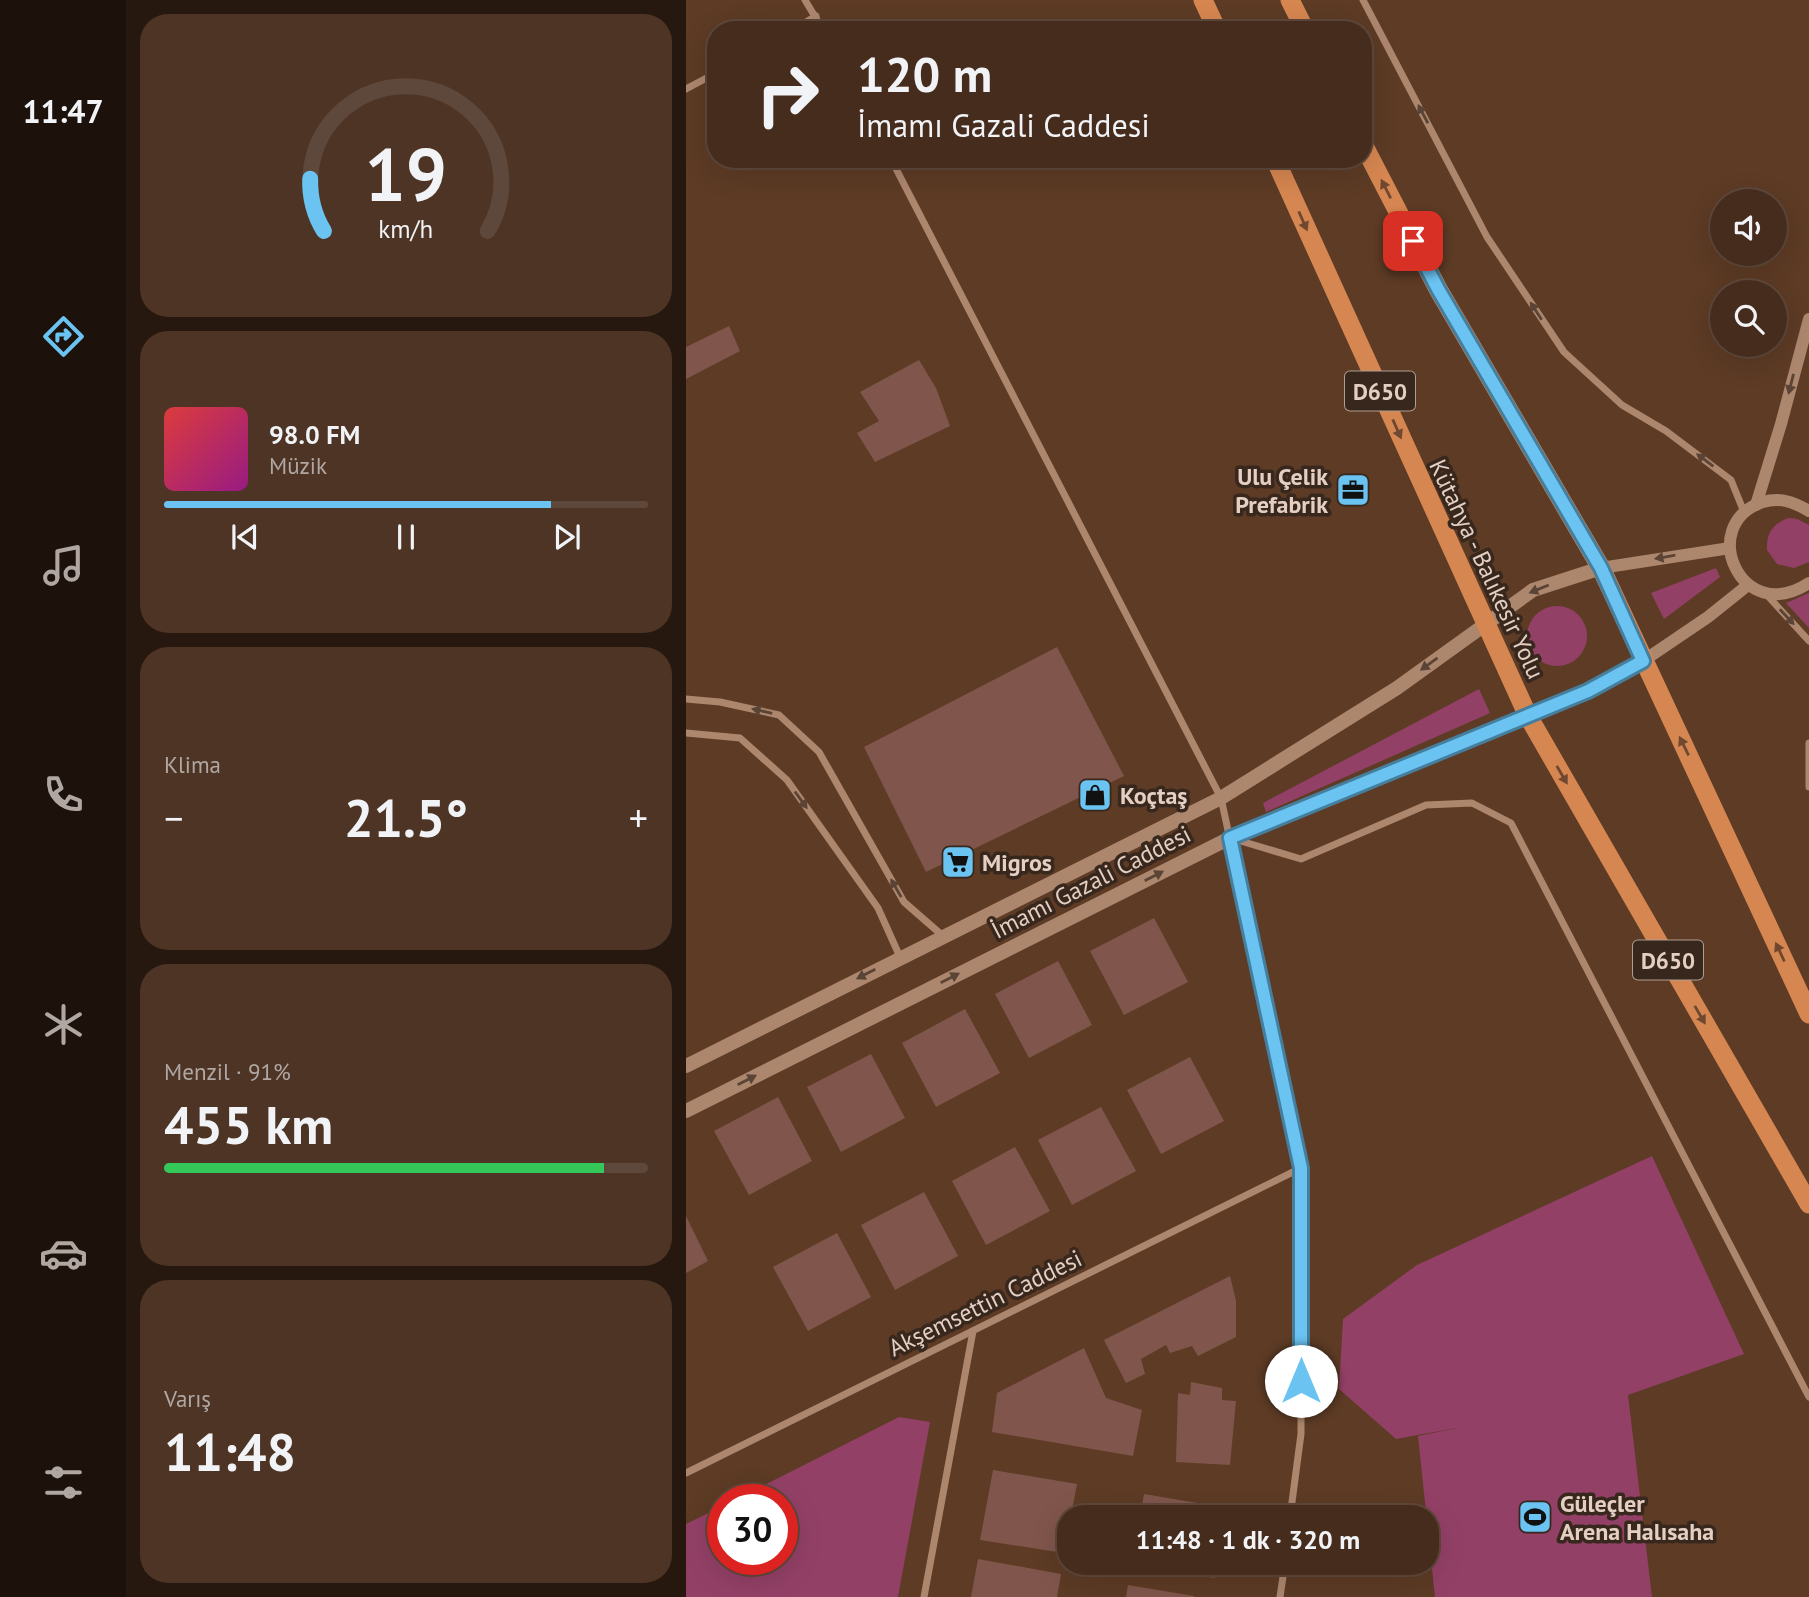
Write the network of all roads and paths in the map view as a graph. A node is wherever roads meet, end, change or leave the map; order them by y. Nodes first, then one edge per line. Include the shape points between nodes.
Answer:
1 (805, 0) edge
2 (1203, 0) edge
3 (1290, 0) edge
4 (1363, 0) edge
5 (816, 16) junction
6 (808, 21) edge
7 (818, 21) edge
8 (1213, 21) edge
9 (1300, 21) edge
10 (707, 78) edge
11 (686, 89) edge
12 (1372, 161) edge
13 (896, 168) edge
14 (1279, 168) edge
15 (1809, 318) edge
16 (1756, 505) junction
17 (1744, 512) junction
18 (1809, 512) edge
19 (1730, 548) junction
20 (1601, 568) junction
21 (1809, 583) edge
22 (1748, 584) junction
23 (1765, 593) junction
24 (1484, 624) junction
25 (1809, 641) edge
26 (1643, 661) junction
27 (686, 699) edge
28 (1528, 716) junction
29 (686, 733) edge
30 (1809, 743) edge
31 (1809, 783) edge
32 (1221, 798) junction
33 (1230, 838) junction
34 (943, 936) junction
35 (900, 957) junction
36 (1809, 1014) edge
37 (686, 1066) edge
38 (686, 1111) edge
39 (1301, 1168) junction
40 (1809, 1204) edge
41 (973, 1331) junction
42 (1809, 1397) edge
43 (686, 1473) edge
44 (1292, 1505) edge
45 (1283, 1575) edge
46 (924, 1597) edge
47 (1280, 1597) edge

1 - 5 street
2 - 8 highway
3 - 9 highway
17 -> 4 street via 1731,480 1666,431 1622,405 1564,352 1487,237
5 - 6 street
5 - 7 street
10 - 11 street
20 -> 12 highway via 1438,289
13 - 32 street
14 -> 24 highway, Kütahya - Balıkesir Yolu / D650
15 -> 16 street
16 - 17 street
16 - 18 street via 1784,500
17 - 19 street via 1731,535
19 -> 20 street
19 - 22 street via 1732,562
20 -> 24 main road, İmamı Gazali Caddesi via 1533,590
20 - 26 highway
21 - 23 street via 1789,593
22 - 23 street
22 - 26 street
23 -> 25 street
24 - 28 highway, Kütahya - Balıkesir Yolu
24 -> 32 main road, İmamı Gazali Caddesi via 1397,688
26 - 28 main road, İmamı Gazali Caddesi
36 -> 26 highway
34 -> 27 street via 904,902 819,752 779,715
28 - 33 main road, İmamı Gazali Caddesi
28 -> 40 highway, Kütahya - Balıkesir Yolu / D650
29 -> 35 street via 740,738 786,780 878,908
30 - 31 street
32 - 33 street
32 - 34 main road, İmamı Gazali Caddesi
38 -> 33 main road, İmamı Gazali Caddesi
33 - 39 street
33 - 42 street via 1301,859 1426,805 1472,803 1511,823
34 - 35 main road, İmamı Gazali Caddesi
35 -> 37 main road, İmamı Gazali Caddesi
39 - 41 street, Akşemsettin Caddesi
39 - 44 street via 1301,1434
41 - 43 street, Akşemsettin Caddesi
41 - 46 street
45 - 47 street

